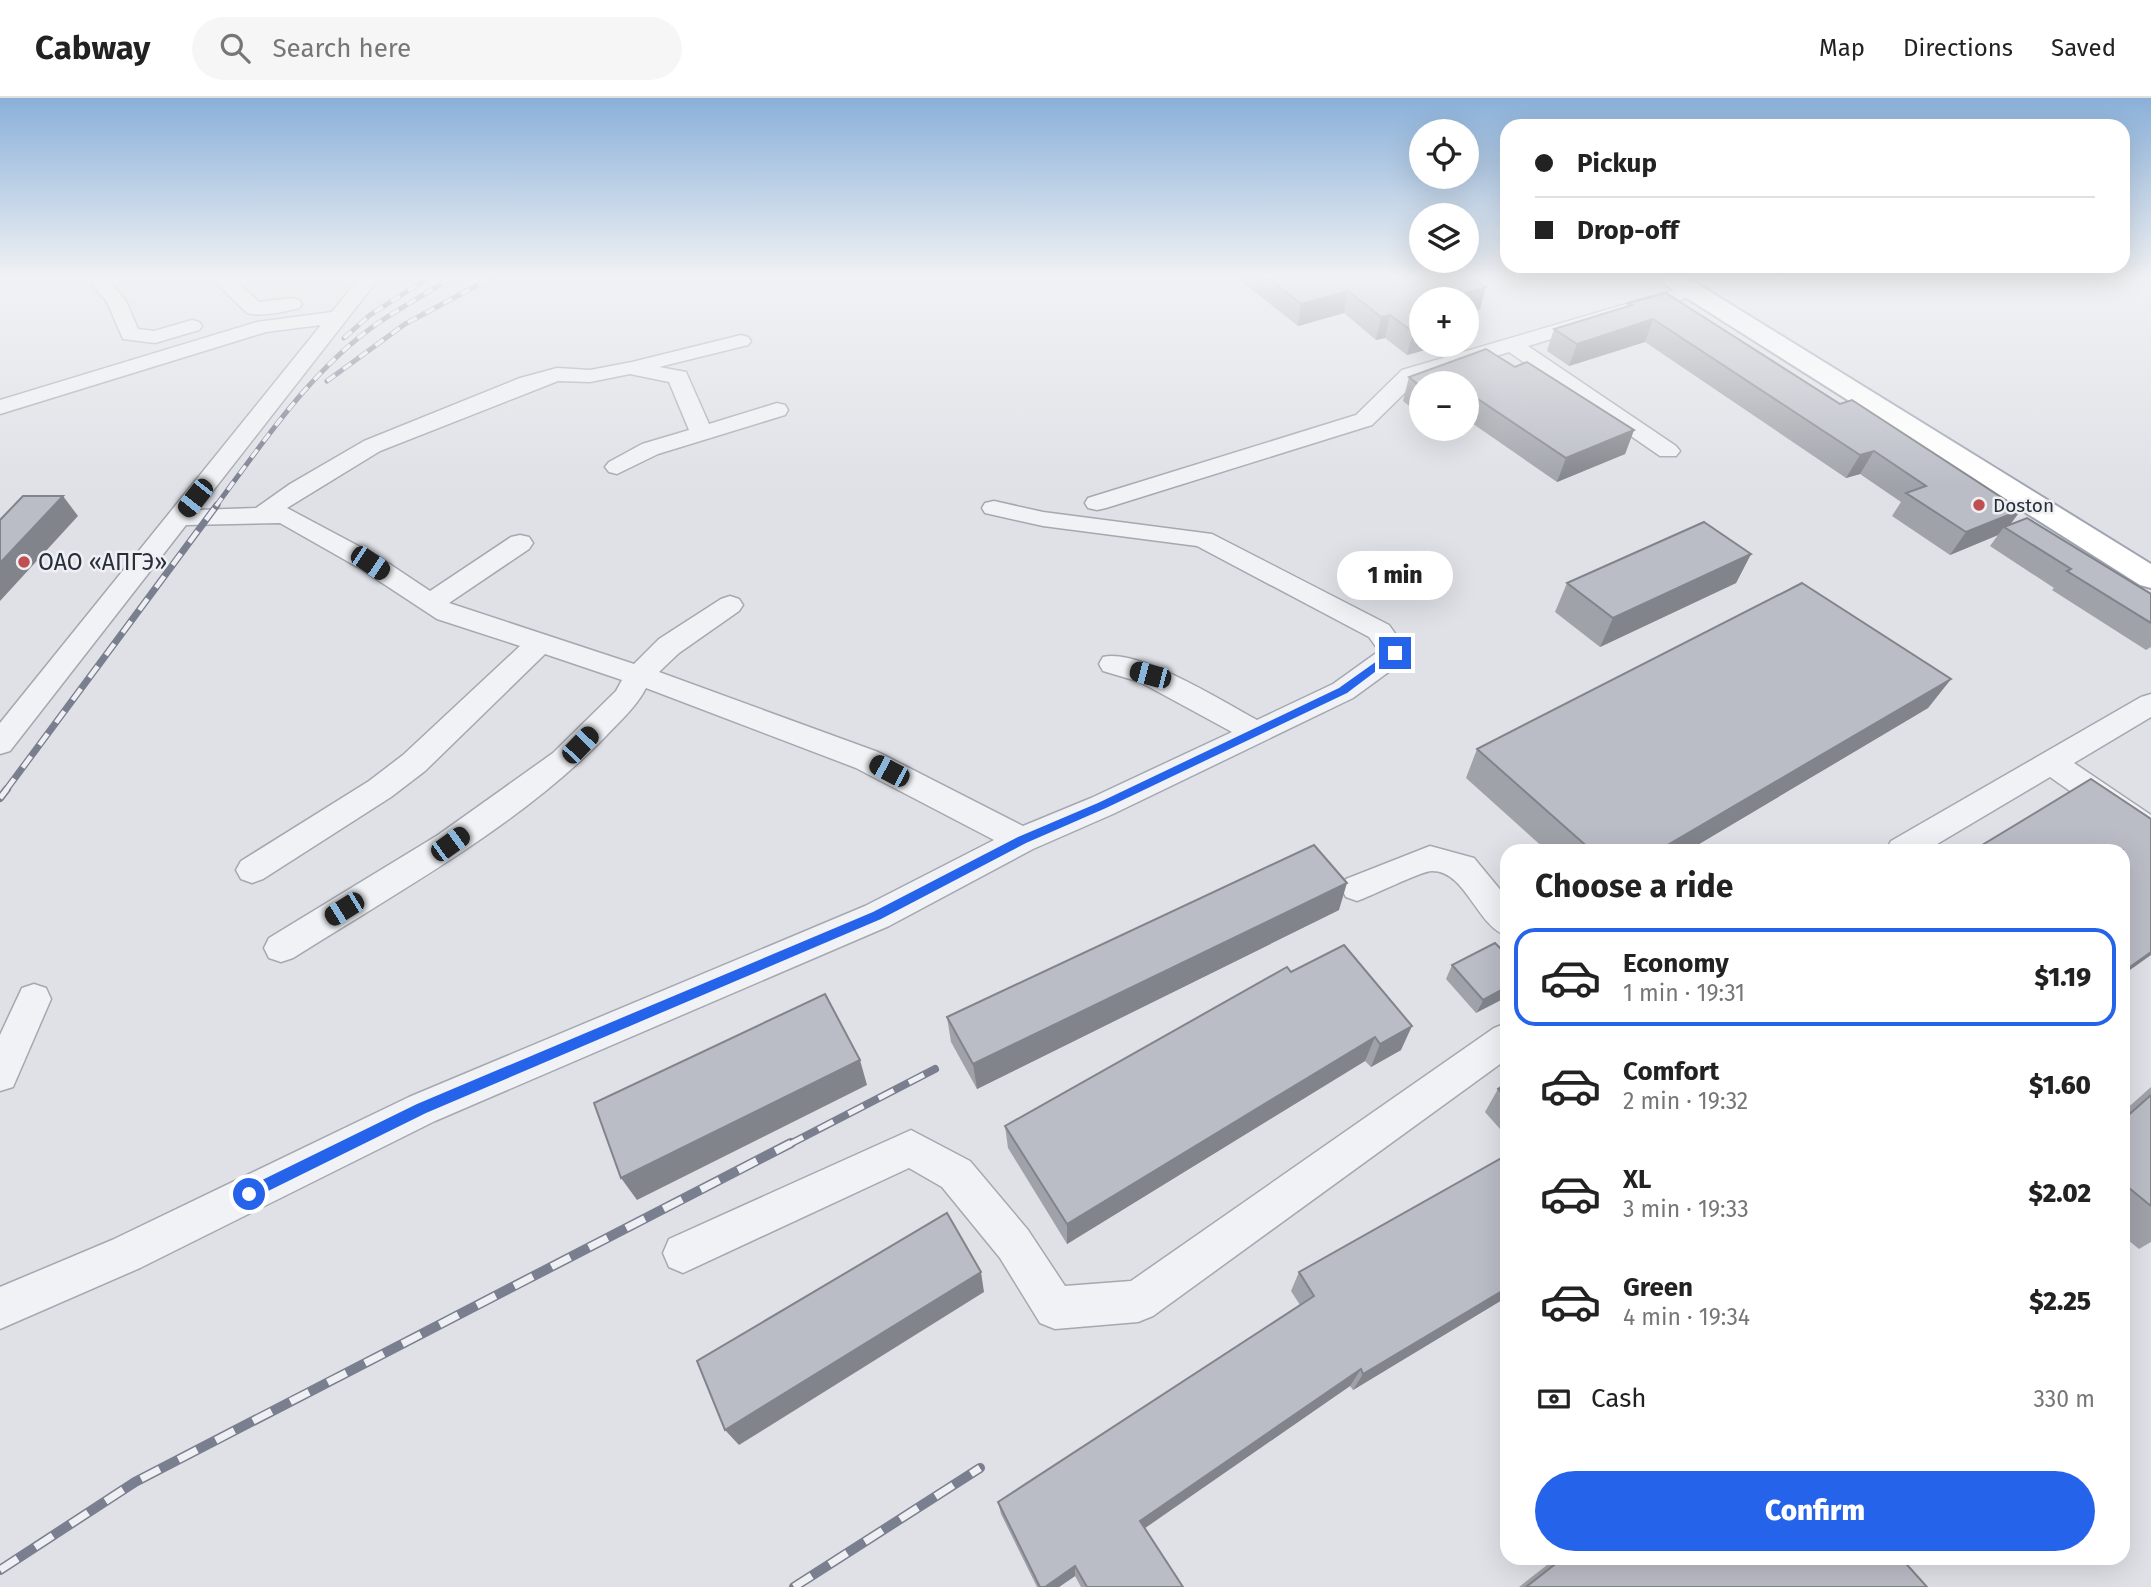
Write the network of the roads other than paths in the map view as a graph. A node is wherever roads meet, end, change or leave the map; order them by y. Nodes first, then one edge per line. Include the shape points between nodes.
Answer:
1 (194, 347) edge
2 (314, 347) edge
3 (714, 347) edge
4 (1500, 347) edge
5 (1516, 347) edge
6 (1786, 347) edge
7 (1790, 347) edge
8 (630, 368) junction
9 (0, 407) edge
10 (777, 410) dead end
11 (702, 435) junction
12 (1668, 451) dead end
13 (617, 467) dead end
14 (1097, 503) dead end
15 (994, 508) dead end
16 (261, 516) junction
17 (179, 518) junction
18 (520, 543) dead end
19 (2151, 566) edge
20 (2151, 578) edge
21 (430, 603) junction
22 (730, 605) dead end
23 (540, 643) junction
24 (1113, 664) dead end
25 (639, 676) junction
26 (2151, 705) edge
27 (1256, 732) junction
28 (0, 743) edge
29 (2051, 763) junction
30 (2151, 831) edge
31 (1022, 840) junction
32 (1912, 844) edge
33 (252, 870) dead end
34 (1357, 888) dead end
35 (1500, 913) edge
36 (281, 948) dead end
37 (34, 999) dead end
38 (1500, 1044) edge
39 (0, 1075) edge
40 (682, 1252) dead end
41 (0, 1308) edge

1 - 9 street
2 - 17 street
3 - 8 street
4 - 14 street via 1410,375 1393,386 1364,420
5 - 12 street
6 - 20 main road
7 - 19 main road
8 - 11 street via 678,377
8 - 16 street via 590,376 557,374 434,419 372,446
10 - 11 street
11 - 13 street via 650,449
15 - 27 street via 1043,519 1203,539 1379,631 1395,653 1343,691
16 - 17 street
16 - 21 street via 285,515
17 - 28 street
18 - 21 street
21 - 23 street via 446,613
22 - 25 street via 669,646
23 - 25 street
23 - 33 street via 414,763
24 - 27 street via 1150,675
25 - 31 street via 867,760
25 - 36 street via 627,696 564,761 450,844
26 - 29 street
27 - 31 street
29 - 30 street
29 - 32 street
31 - 41 street via 877,916 422,1109 125,1254
34 - 35 street via 1430,858 1463,867
37 - 39 street
38 - 40 street via 1138,1301 1055,1308 1014,1244 957,1174 911,1148

